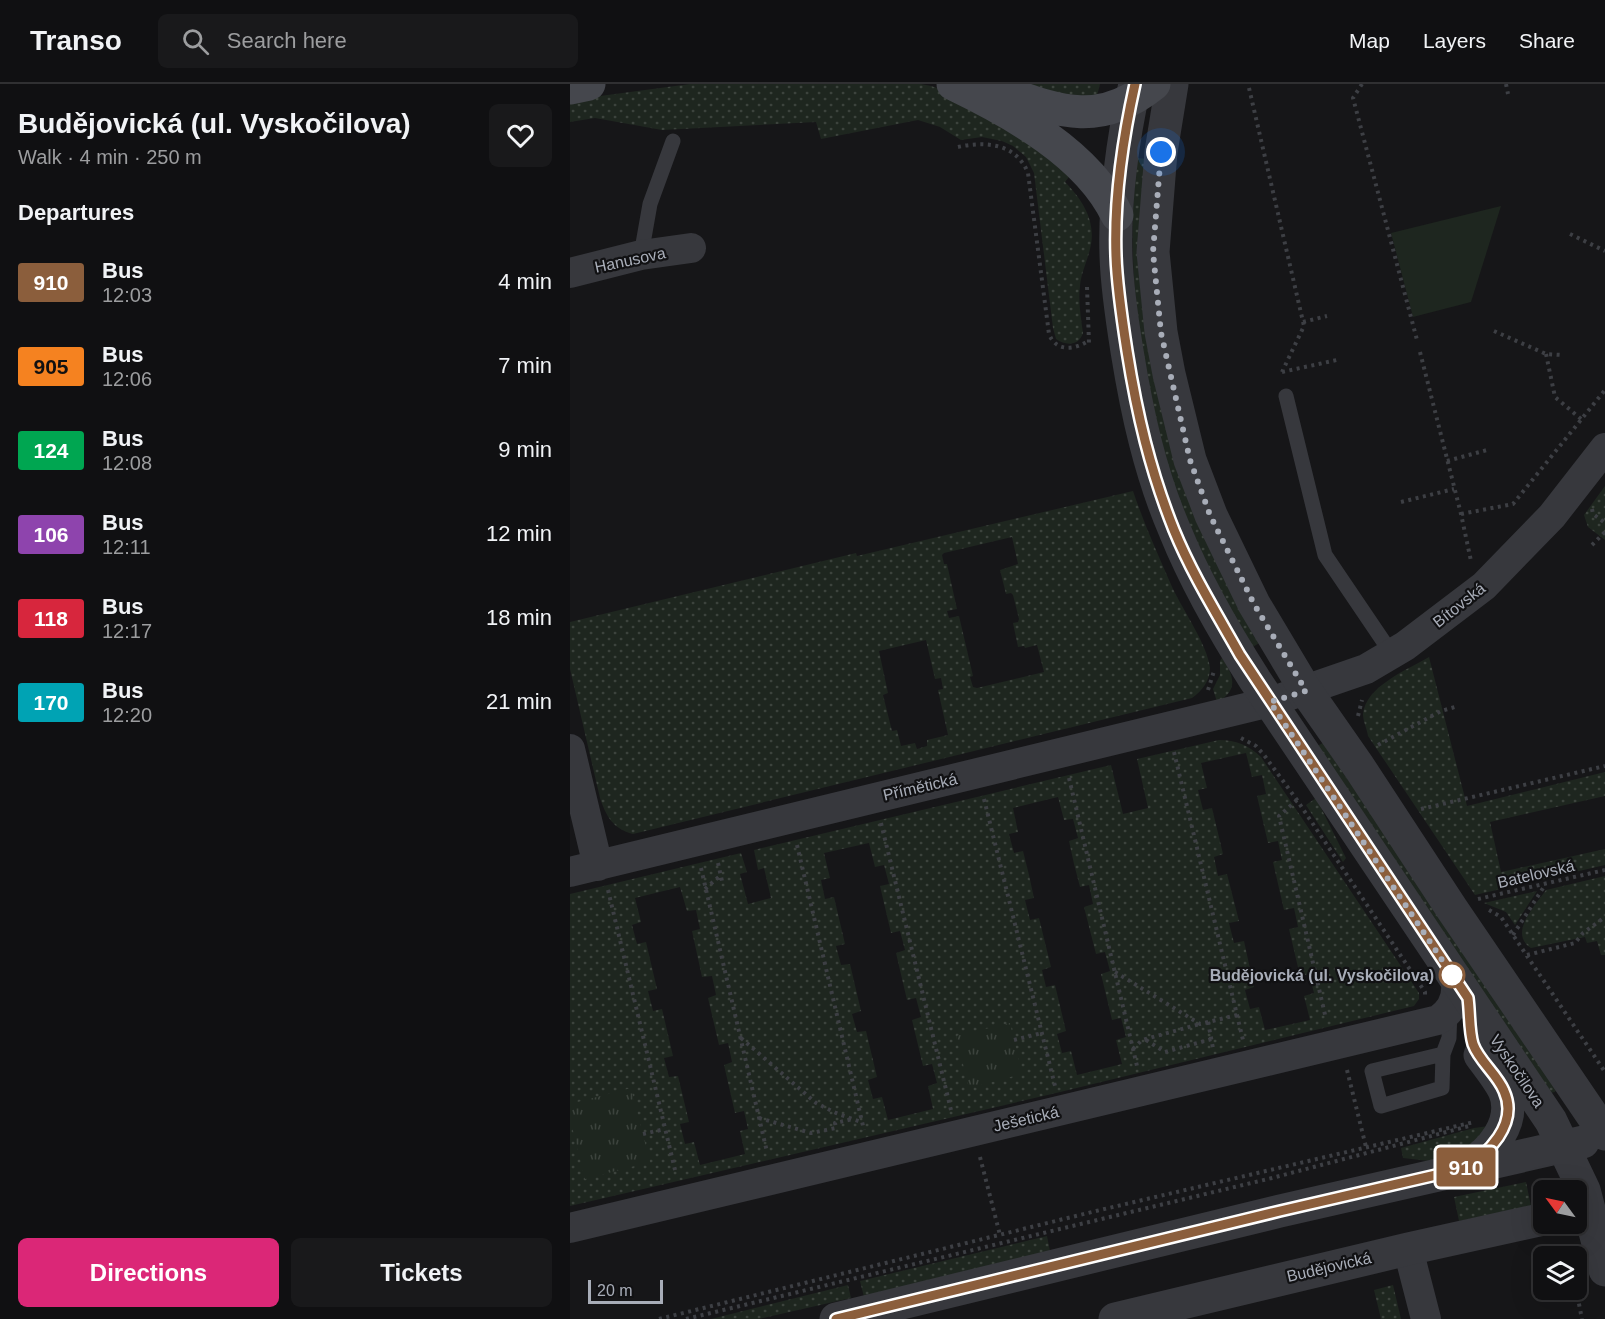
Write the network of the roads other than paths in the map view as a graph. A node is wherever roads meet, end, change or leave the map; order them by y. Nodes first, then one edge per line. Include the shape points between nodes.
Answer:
1 (589, 84) edge
2 (953, 84) edge
3 (980, 84) edge
4 (1172, 84) edge
5 (570, 88) edge
6 (1140, 89) edge
7 (674, 141) dead end
8 (1117, 215) junction
9 (691, 248) dead end
10 (641, 255) junction
11 (570, 273) edge
12 (1286, 396) dead end
13 (1605, 448) edge
14 (1392, 654) junction
15 (1306, 691) junction
16 (1270, 702) junction
17 (570, 748) edge
18 (591, 874) edge
19 (1453, 1002) junction
20 (1443, 1054) junction
21 (1605, 1135) edge
22 (1564, 1146) junction
23 (1462, 1169) junction
24 (1590, 1208) edge
25 (570, 1228) edge
26 (1533, 1232) edge
27 (1408, 1249) junction
28 (1605, 1270) edge
29 (836, 1319) edge
30 (1115, 1319) edge
31 (1426, 1319) edge

1 - 5 main road
2 - 8 main road via 1012,116 1071,157 1101,187
3 - 6 main road via 1058,110 1086,113 1103,111
4 - 15 street via 1161,152 1153,252 1161,333 1172,384 1190,460 1210,515 1254,604
6 - 8 street, Vyskočilova via 1124,147
7 - 10 lane via 650,204
8 - 16 street, Vyskočilova via 1120,308 1135,403 1155,479 1175,532 1216,615
9 - 10 street, Hanusova
10 - 11 street, Hanusova
12 - 14 lane via 1325,555
13 - 14 street, Bítovská via 1552,516 1484,586
14 - 15 street, Bítovská via 1366,669
15 - 16 street, Bítovská
15 - 21 street
16 - 18 street, Přímětická
16 - 19 street, Vyskočilova
17 - 18 street
19 - 20 lane
19 - 22 street, Vyskočilova via 1551,1120
19 - 23 street via 1473,1045 1504,1091 1508,1106 1503,1129 1493,1145
19 - 25 street, Ješetická via 1337,1045
20 - 20 lane via 1372,1071 1381,1106 1442,1088
21 - 22 street
22 - 23 street
22 - 24 street, Vyskočilova
23 - 29 street
24 - 28 street, Vyskočilova
26 - 27 street, Budějovická
27 - 30 street, Budějovická
27 - 31 street

